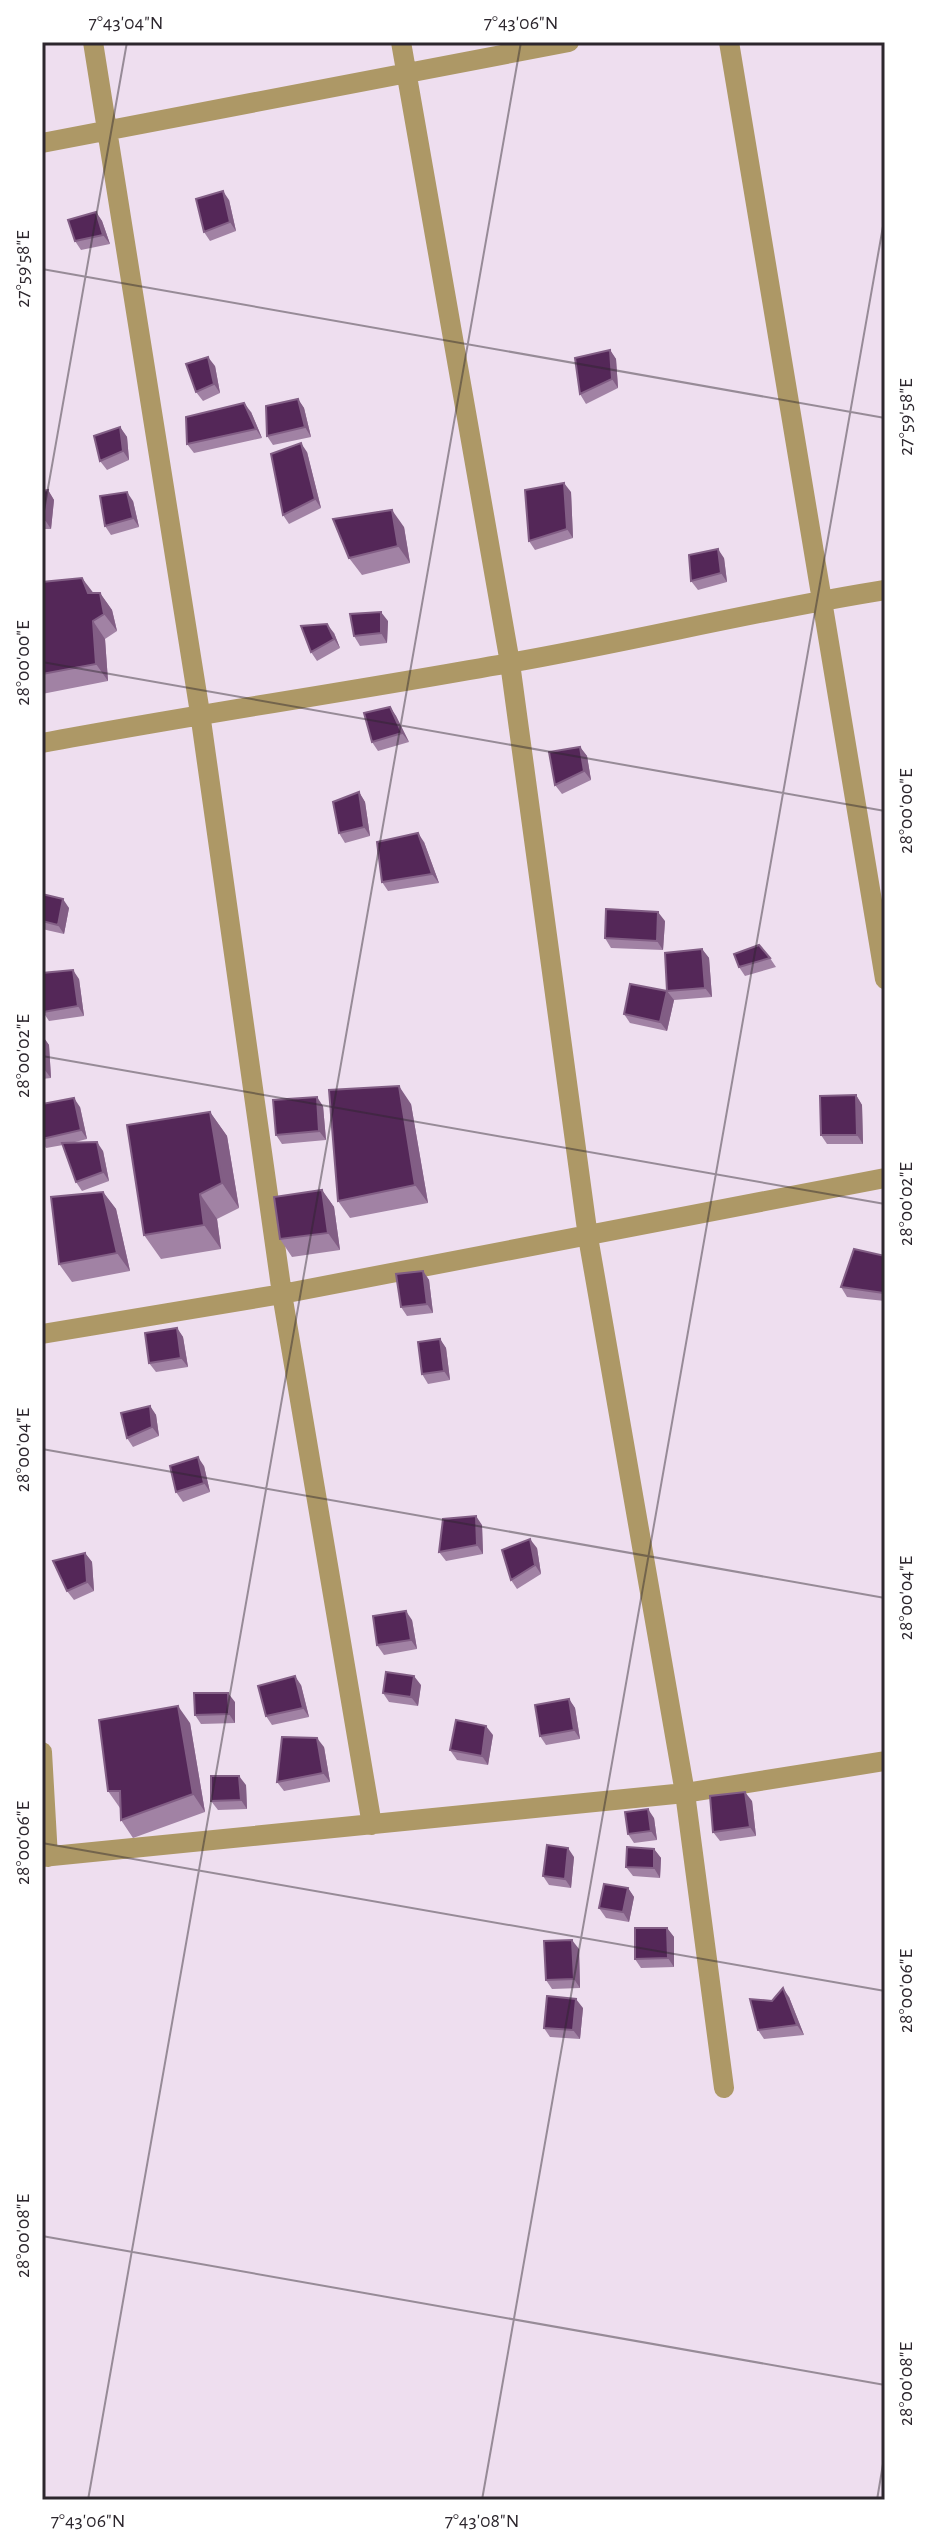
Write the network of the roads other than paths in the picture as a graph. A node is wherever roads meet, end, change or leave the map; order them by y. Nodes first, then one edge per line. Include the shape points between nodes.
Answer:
1 (93, 42) edge
2 (401, 42) edge
3 (569, 42) edge
4 (729, 42) edge
5 (405, 72) junction
6 (106, 130) junction
7 (42, 143) edge
8 (885, 590) edge
9 (824, 600) junction
10 (510, 663) junction
11 (200, 713) junction
12 (42, 743) edge
13 (885, 979) edge
14 (885, 1178) edge
15 (588, 1237) junction
16 (282, 1294) junction
17 (42, 1334) edge
18 (42, 1752) edge
19 (885, 1761) edge
20 (685, 1793) junction
21 (372, 1825) junction
22 (45, 1857) edge
23 (724, 2088) dead end

1 - 6 street
2 - 5 street
3 - 5 street
4 - 9 street
5 - 6 street
5 - 10 street
6 - 7 street
6 - 11 street
8 - 9 street
9 - 10 street
9 - 13 street
10 - 11 street
10 - 15 street
11 - 12 street
11 - 16 street
14 - 15 street
15 - 16 street
15 - 20 street
16 - 17 street
16 - 21 street
18 - 22 street
19 - 20 street
20 - 21 street
20 - 23 street
21 - 22 street

